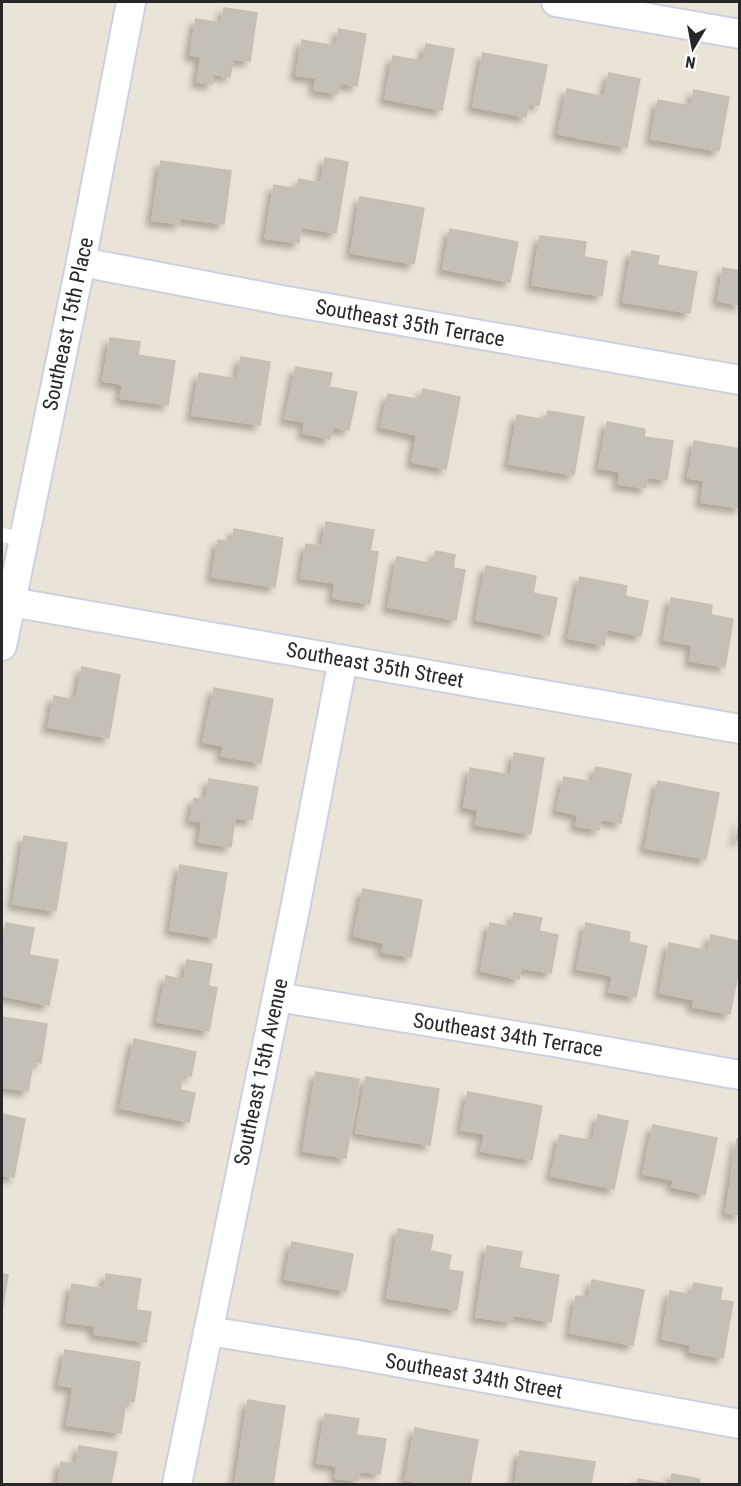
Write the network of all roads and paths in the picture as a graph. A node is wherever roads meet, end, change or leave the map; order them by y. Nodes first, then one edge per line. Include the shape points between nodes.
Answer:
1 (131, 2) edge
2 (556, 2) edge
3 (740, 34) edge
4 (81, 262) junction
5 (740, 380) edge
6 (13, 537) edge
7 (11, 602) junction
8 (2, 646) edge
9 (343, 660) junction
10 (740, 729) edge
11 (277, 997) junction
12 (740, 1075) edge
13 (208, 1331) junction
14 (740, 1424) edge
15 (177, 1485) edge

1 - 4 street, Southeast 15th Place
2 - 3 street
4 - 5 street, Southeast 35th Terrace
4 - 6 street, Southeast 15th Place
6 - 7 street, Southeast 15th Place
7 - 8 street, Southeast 15th Place
7 - 9 street, Southeast 35th Street
9 - 10 street, Southeast 35th Street
9 - 11 street, Southeast 15th Avenue
11 - 12 street, Southeast 34th Terrace
11 - 13 street, Southeast 15th Avenue
13 - 14 street, Southeast 34th Street
13 - 15 street, Southeast 15th Avenue

